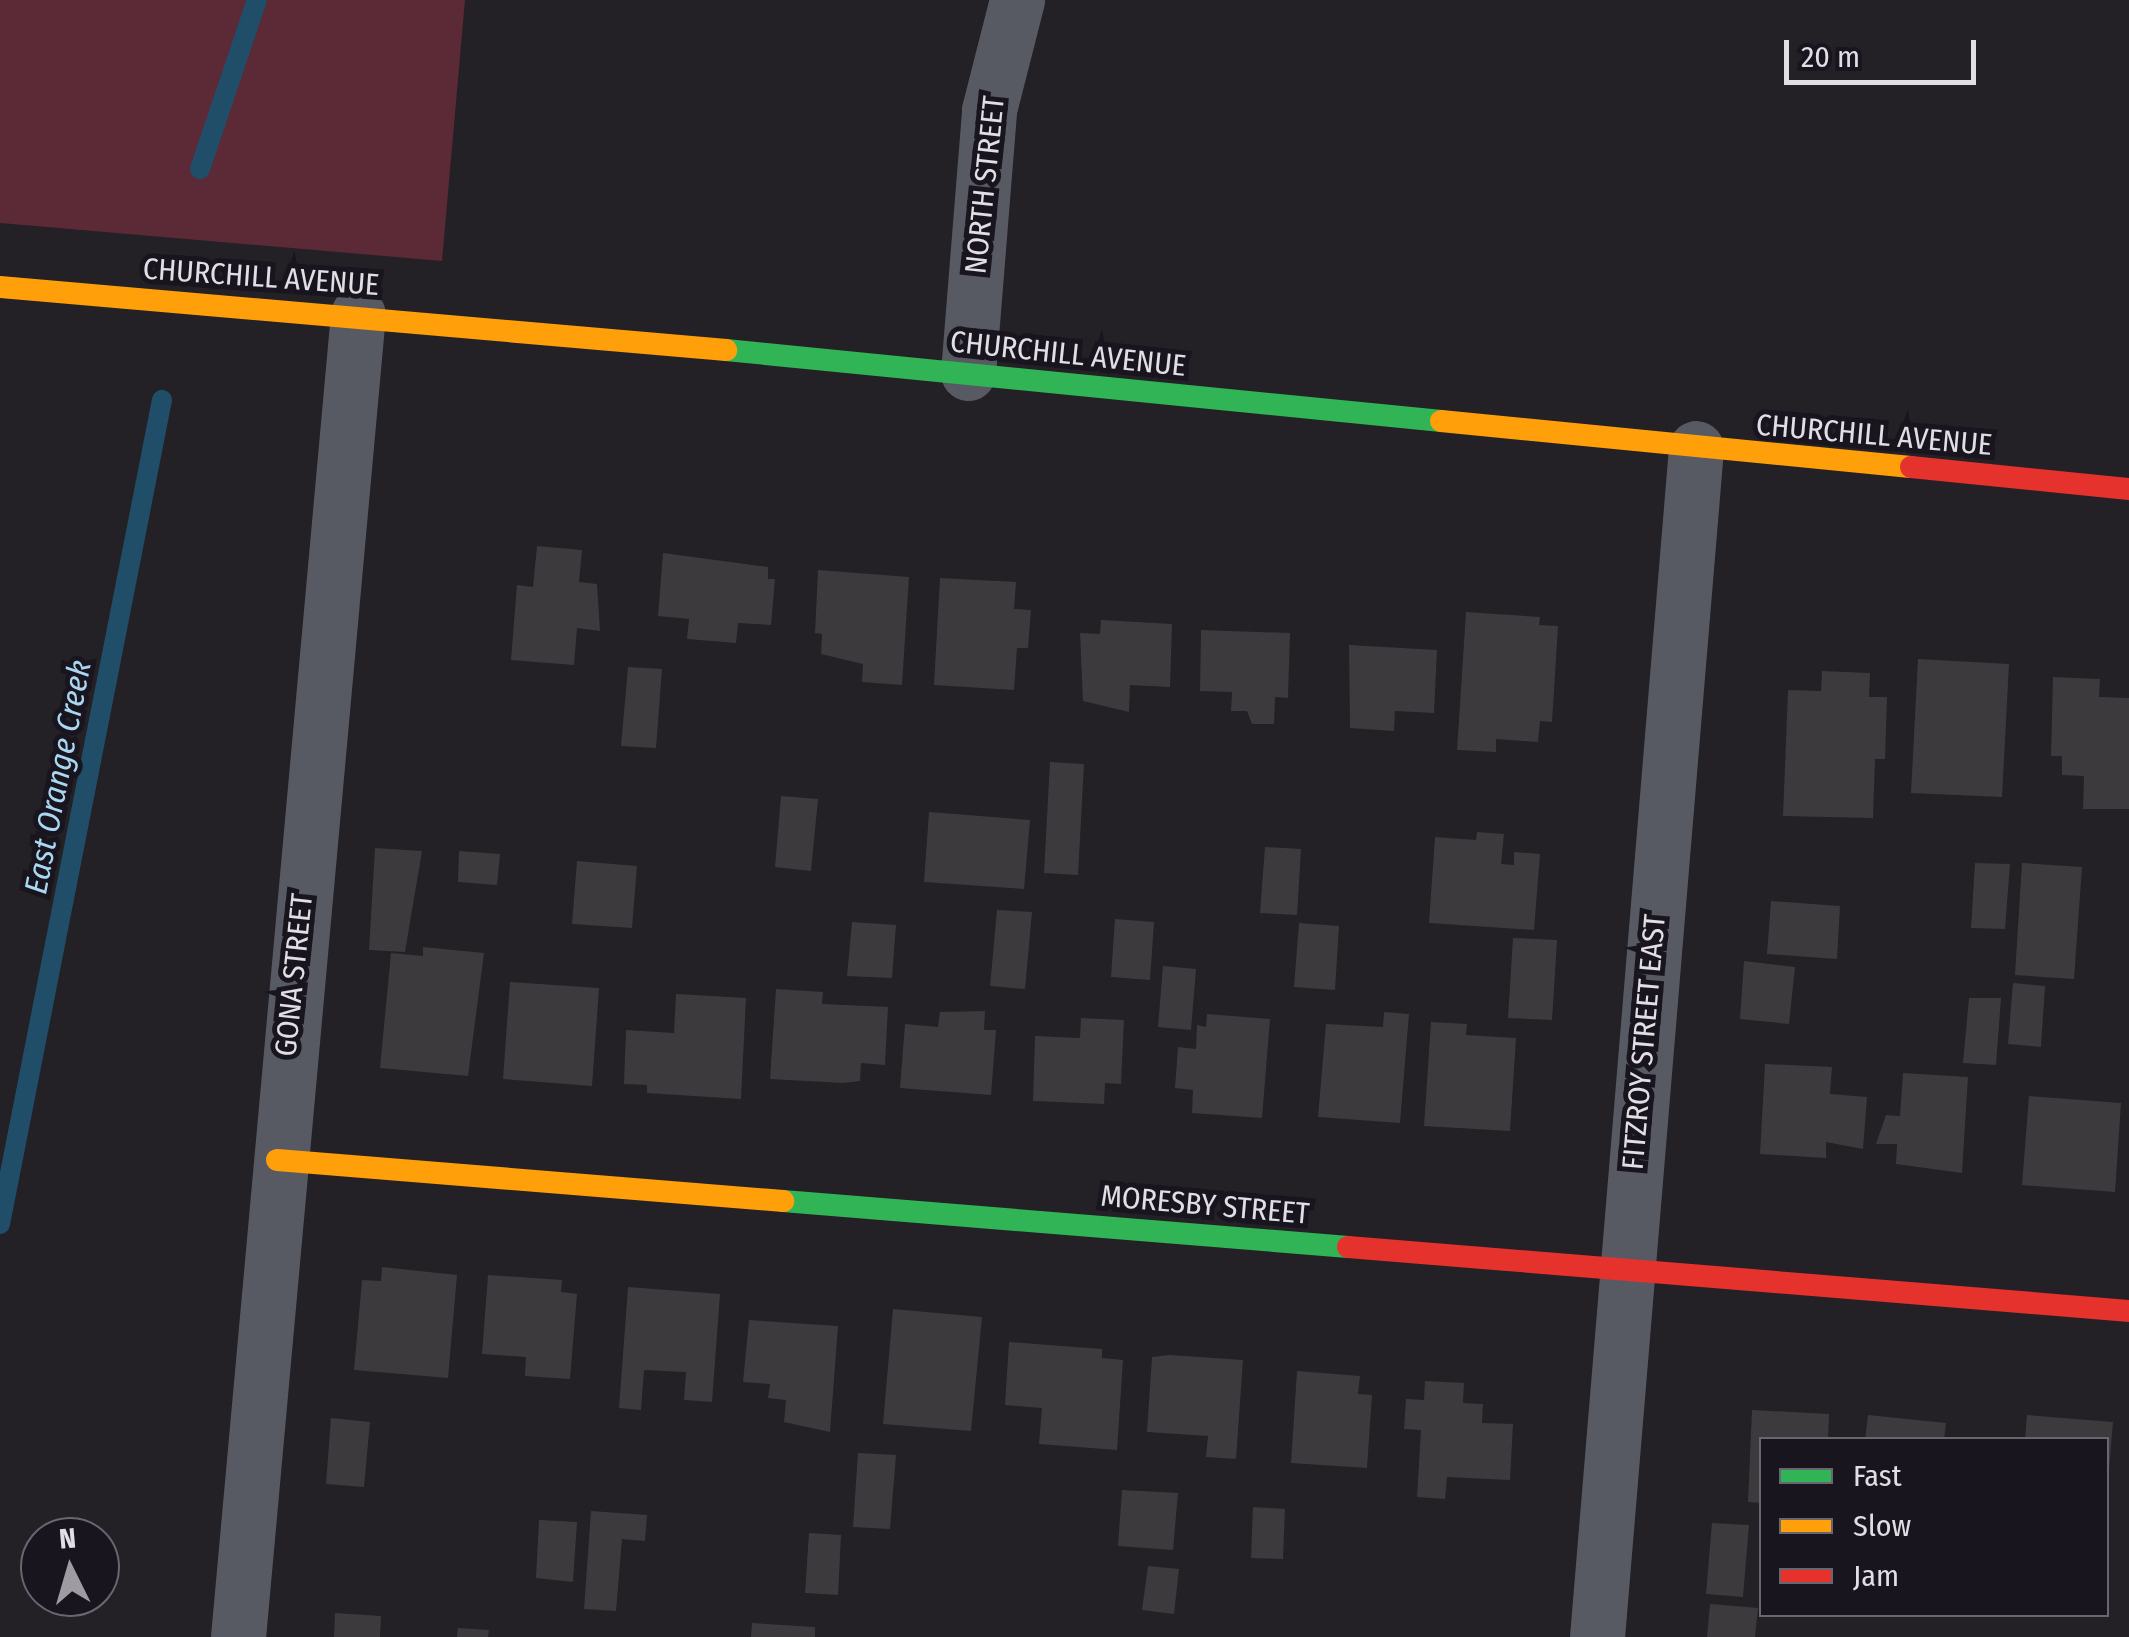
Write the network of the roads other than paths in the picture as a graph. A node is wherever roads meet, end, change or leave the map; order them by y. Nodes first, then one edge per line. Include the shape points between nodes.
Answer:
1 (1017, 0) edge
2 (0, 288) edge
3 (358, 314) junction
4 (968, 374) junction
5 (1696, 448) junction
6 (2129, 489) edge
7 (276, 1160) junction
8 (1624, 1269) junction
9 (2129, 1311) edge
10 (238, 1637) edge
11 (1597, 1637) edge

1 - 4 street, NORTH STREET via 990,110
2 - 3 street, CHURCHILL AVENUE
3 - 4 street, CHURCHILL AVENUE
3 - 7 street, GONA STREET
4 - 5 street, CHURCHILL AVENUE
5 - 6 street, CHURCHILL AVENUE
5 - 8 street, FITZROY STREET EAST
7 - 8 street, MORESBY STREET
7 - 10 street, GONA STREET
8 - 9 street, MORESBY STREET
8 - 11 street, FITZROY STREET EAST

